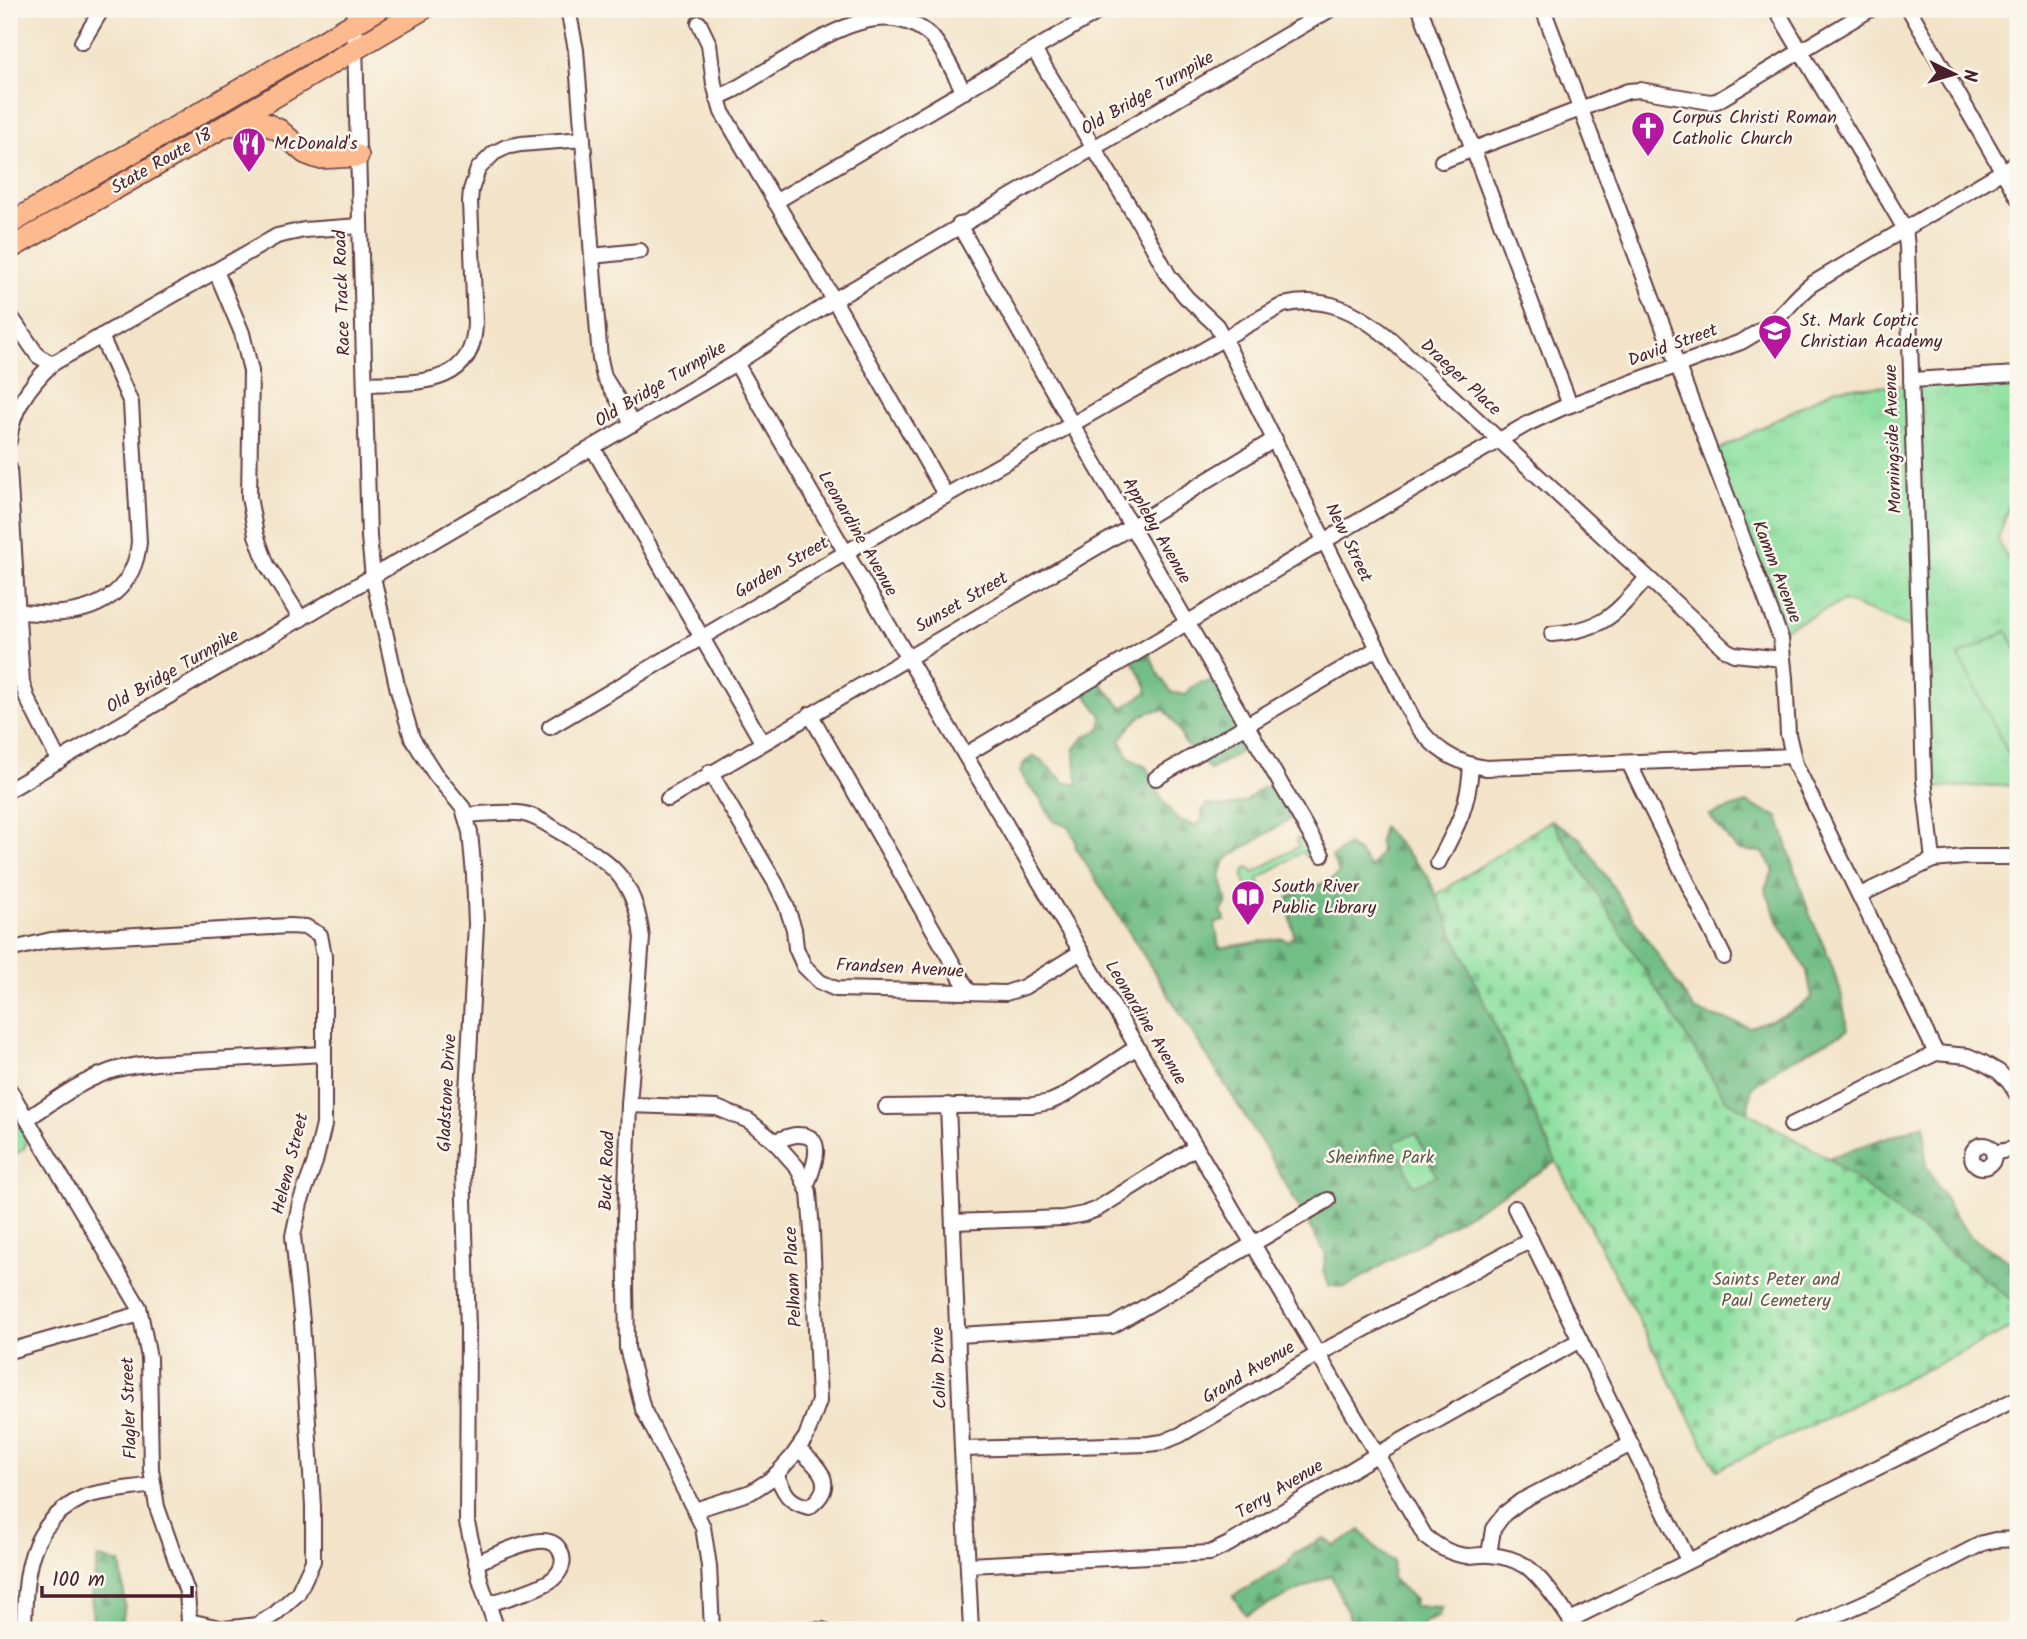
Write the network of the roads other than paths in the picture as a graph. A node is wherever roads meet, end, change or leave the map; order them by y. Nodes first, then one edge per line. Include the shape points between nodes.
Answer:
1 (102, 9) edge
2 (379, 9) edge
3 (423, 9) edge
4 (568, 9) edge
5 (1103, 9) edge
6 (1331, 9) edge
7 (1420, 9) edge
8 (1543, 9) edge
9 (1776, 9) edge
10 (1871, 9) edge
11 (1909, 9) edge
12 (354, 16) edge
13 (699, 23) dead end
14 (82, 42) dead end
15 (356, 48) junction
16 (1034, 50) junction
17 (1800, 50) junction
18 (964, 92) junction
19 (717, 98) junction
20 (1580, 108) junction
21 (225, 125) junction
22 (583, 139) junction
23 (1094, 148) junction
24 (1474, 150) junction
25 (358, 156) junction
26 (1442, 161) dead end
27 (2018, 162) edge
28 (2004, 170) junction
29 (2018, 198) edge
30 (775, 202) junction
31 (9, 224) edge
32 (960, 225) junction
33 (360, 226) junction
34 (1905, 229) junction
35 (9, 249) edge
36 (640, 250) dead end
37 (592, 256) junction
38 (216, 271) junction
39 (834, 300) junction
40 (9, 314) edge
41 (101, 336) junction
42 (1224, 339) junction
43 (736, 363) junction
44 (52, 364) junction
45 (1677, 365) junction
46 (2018, 374) edge
47 (1911, 380) junction
48 (365, 384) junction
49 (1570, 405) junction
50 (633, 424) junction
51 (1072, 425) junction
52 (1275, 439) junction
53 (1500, 440) junction
54 (9, 441) edge
55 (593, 448) junction
56 (9, 468) edge
57 (946, 496) junction
58 (1131, 527) junction
59 (1325, 541) junction
60 (846, 553) junction
61 (373, 577) junction
62 (1647, 578) junction
63 (18, 612) junction
64 (301, 619) junction
65 (1187, 623) junction
66 (1552, 634) dead end
67 (701, 638) junction
68 (1378, 648) junction
69 (907, 657) junction
70 (1783, 659) junction
71 (810, 714) junction
72 (1247, 725) junction
73 (550, 726) dead end
74 (762, 742) junction
75 (965, 755) junction
76 (1793, 756) junction
77 (59, 761) junction
78 (1629, 762) junction
79 (1471, 765) junction
80 (710, 772) junction
81 (1156, 778) dead end
82 (9, 790) edge
83 (668, 799) dead end
84 (465, 815) junction
85 (1322, 855) dead end
86 (2018, 857) edge
87 (1933, 860) junction
88 (1438, 863) dead end
89 (1860, 895) junction
90 (9, 950) edge
91 (1081, 952) junction
92 (1724, 957) dead end
93 (969, 992) junction
94 (1137, 1047) junction
95 (1937, 1053) junction
96 (324, 1054) junction
97 (9, 1088) edge
98 (2018, 1096) edge
99 (629, 1105) junction
100 (948, 1105) junction
101 (886, 1107) dead end
102 (27, 1119) junction
103 (1791, 1125) dead end
104 (774, 1141) junction
105 (1196, 1147) junction
106 (2018, 1148) edge
107 (1993, 1153) dead end
108 (806, 1187) junction
109 (1328, 1200) dead end
110 (1515, 1208) dead end
111 (953, 1222) junction
112 (1531, 1240) junction
113 (1253, 1244) junction
114 (140, 1314) junction
115 (958, 1335) junction
116 (1580, 1340) junction
117 (9, 1351) edge
118 (1318, 1354) junction
119 (2018, 1398) edge
120 (1631, 1444) junction
121 (798, 1449) junction
122 (962, 1450) junction
123 (1376, 1455) junction
124 (776, 1474) junction
125 (153, 1485) junction
126 (695, 1510) junction
127 (2018, 1539) edge
128 (1489, 1555) junction
129 (1688, 1560) junction
130 (476, 1563) junction
131 (968, 1565) junction
132 (488, 1604) junction
133 (1573, 1625) edge
134 (188, 1626) edge
135 (258, 1628) edge
136 (24, 1630) edge
137 (497, 1630) edge
138 (712, 1630) edge
139 (811, 1630) edge
140 (823, 1630) edge
141 (971, 1630) edge
142 (1803, 1630) edge

1 - 14 street
2 - 12 highway, State Route 18
3 - 15 highway, State Route 18
4 - 22 street
5 - 16 street
6 - 23 street, Old Bridge Turnpike
7 - 24 street
8 - 20 street, Kamm Avenue
9 - 17 street, Morningside Avenue
10 - 17 street
11 - 28 street
12 - 15 street, Race Track Road
12 - 31 highway, State Route 18
13 - 19 street via 709,44
15 - 21 highway, State Route 18
15 - 25 street, Race Track Road
16 - 18 street
16 - 23 street, New Street
17 - 20 street via 1717,101 1640,90
17 - 34 street, Morningside Avenue
18 - 19 street via 939,47 921,28 899,17 875,15 835,29
18 - 30 street
19 - 30 street
20 - 24 street
20 - 45 street, Kamm Avenue
21 - 25 highway via 266,124 318,158
21 - 35 highway, State Route 18
22 - 37 street
22 - 48 street via 506,147 485,160 471,190 475,332 468,354 453,371 432,380
23 - 32 street, Old Bridge Turnpike
23 - 42 street, New Street via 1169,276
24 - 26 street
24 - 49 street
25 - 33 street, Race Track Road
27 - 28 street, David Street
28 - 29 street
28 - 34 street, David Street
30 - 39 street
32 - 39 street, Old Bridge Turnpike
32 - 51 street, Appleby Avenue
33 - 38 street via 278,236
33 - 48 street, Race Track Road
34 - 45 street, David Street via 1812,284 1758,333
34 - 47 street, Morningside Avenue
36 - 37 street
37 - 50 street via 604,377
38 - 41 street
38 - 64 street via 242,333 251,372 249,497 256,535 267,565
39 - 43 street, Old Bridge Turnpike
39 - 57 street
40 - 44 street via 38,356
41 - 44 street
41 - 63 street via 131,403 139,542 133,572 93,606 60,614
42 - 51 street, Draeger Place
42 - 52 street, New Street
42 - 53 street, Draeger Place via 1283,306 1305,302 1339,307 1366,319
43 - 50 street, Old Bridge Turnpike
43 - 60 street, Leonardine Avenue
44 - 54 street via 20,402
45 - 49 street, David Street
45 - 70 street, Kamm Avenue via 1781,639
46 - 47 street
47 - 87 street, Morningside Avenue via 1924,780
48 - 61 street, Race Track Road
49 - 53 street, David Street
50 - 55 street, Old Bridge Turnpike
51 - 57 street, Garden Street
51 - 58 street, Appleby Avenue
52 - 58 street, Sunset Street
52 - 59 street, New Street
53 - 59 street, David Street
53 - 62 street, Draeger Place
55 - 61 street, Old Bridge Turnpike
55 - 67 street
56 - 63 street
57 - 60 street, Garden Street
58 - 65 street, Appleby Avenue
58 - 69 street, Sunset Street
59 - 65 street, David Street
59 - 68 street, New Street
60 - 67 street, Garden Street
60 - 69 street, Leonardine Avenue
61 - 64 street, Old Bridge Turnpike
61 - 84 street, Gladstone Drive via 412,738
62 - 66 street via 1616,613 1592,627
62 - 70 street, Draeger Place via 1726,650
63 - 77 street via 22,683
64 - 77 street, Old Bridge Turnpike
65 - 72 street, Appleby Avenue
65 - 75 street, David Street
67 - 73 street, Garden Street
67 - 74 street
68 - 72 street
68 - 79 street, New Street via 1423,734 1449,757
69 - 71 street, Sunset Street
69 - 75 street, Leonardine Avenue
70 - 76 street, Kamm Avenue
71 - 74 street, Sunset Street
71 - 93 street
72 - 81 street
72 - 85 street, Appleby Avenue
74 - 80 street, Sunset Street
75 - 91 street, Leonardine Avenue
76 - 78 street, New Street
76 - 89 street, Kamm Avenue
77 - 82 street, Old Bridge Turnpike
78 - 79 street, New Street
78 - 92 street
79 - 88 street via 1466,805
80 - 83 street, Sunset Street
80 - 93 street, Frandsen Avenue via 776,884 804,967 820,982 836,989
84 - 99 street, Buck Road via 524,814 546,824 601,856 635,899 642,938
84 - 130 street, Gladstone Drive via 476,925 463,1167 467,1523
86 - 87 street
87 - 89 street
89 - 95 street, Kamm Avenue
90 - 96 street, Helena Street via 51,940 306,927 320,935 324,956
91 - 93 street, Frandsen Avenue via 1024,988 1006,993
91 - 94 street, Leonardine Avenue
94 - 100 street via 1050,1102
94 - 105 street, Leonardine Avenue
95 - 98 street via 1982,1062 1999,1072
95 - 103 street
96 - 102 street via 131,1066 88,1080
96 - 135 street, Helena Street via 324,1125 293,1236 302,1322 313,1561 298,1593
97 - 102 street, Flagler Street
99 - 104 street, Pelham Place via 717,1108 749,1121
99 - 126 street, Buck Road via 627,1348 643,1409
100 - 101 street
100 - 111 street, Colin Drive
102 - 114 street, Flagler Street
104 - 108 street, Pelham Place via 797,1167
104 - 108 street via 796,1135 813,1141 817,1158
105 - 111 street via 1084,1214
105 - 113 street, Leonardine Avenue
106 - 107 street
108 - 121 street, Pelham Place via 819,1401
109 - 113 street
110 - 112 street
111 - 115 street, Colin Drive
112 - 116 street
112 - 118 street, Grand Avenue
113 - 115 street via 1112,1326
113 - 118 street, Leonardine Avenue
114 - 117 street
114 - 125 street, Flagler Street via 149,1358
115 - 122 street, Colin Drive
116 - 120 street
116 - 123 street, Terry Avenue
118 - 122 street, Grand Avenue via 1163,1442
118 - 123 street, Leonardine Avenue
119 - 129 street
120 - 128 street via 1504,1514 1493,1529
120 - 129 street
121 - 124 street, Pelham Place
121 - 124 street via 818,1466 825,1482 817,1501 809,1507 787,1497
122 - 131 street, Colin Drive
123 - 128 street, Leonardine Avenue via 1425,1536 1451,1553
123 - 131 street, Terry Avenue via 1210,1553
124 - 126 street, Pelham Place via 751,1492
125 - 134 street, Flagler Street via 187,1592
125 - 136 street via 86,1496 51,1519 31,1555
126 - 138 street, Buck Road via 703,1527 709,1566
127 - 142 street via 1983,1543
128 - 133 street, Leonardine Avenue via 1527,1567
129 - 133 street
130 - 132 street, Gladstone Drive
130 - 132 street via 541,1541 550,1541 562,1554 563,1565 552,1580
131 - 141 street, Colin Drive
132 - 137 street, Gladstone Drive
134 - 135 street, Helena Street
139 - 140 street

